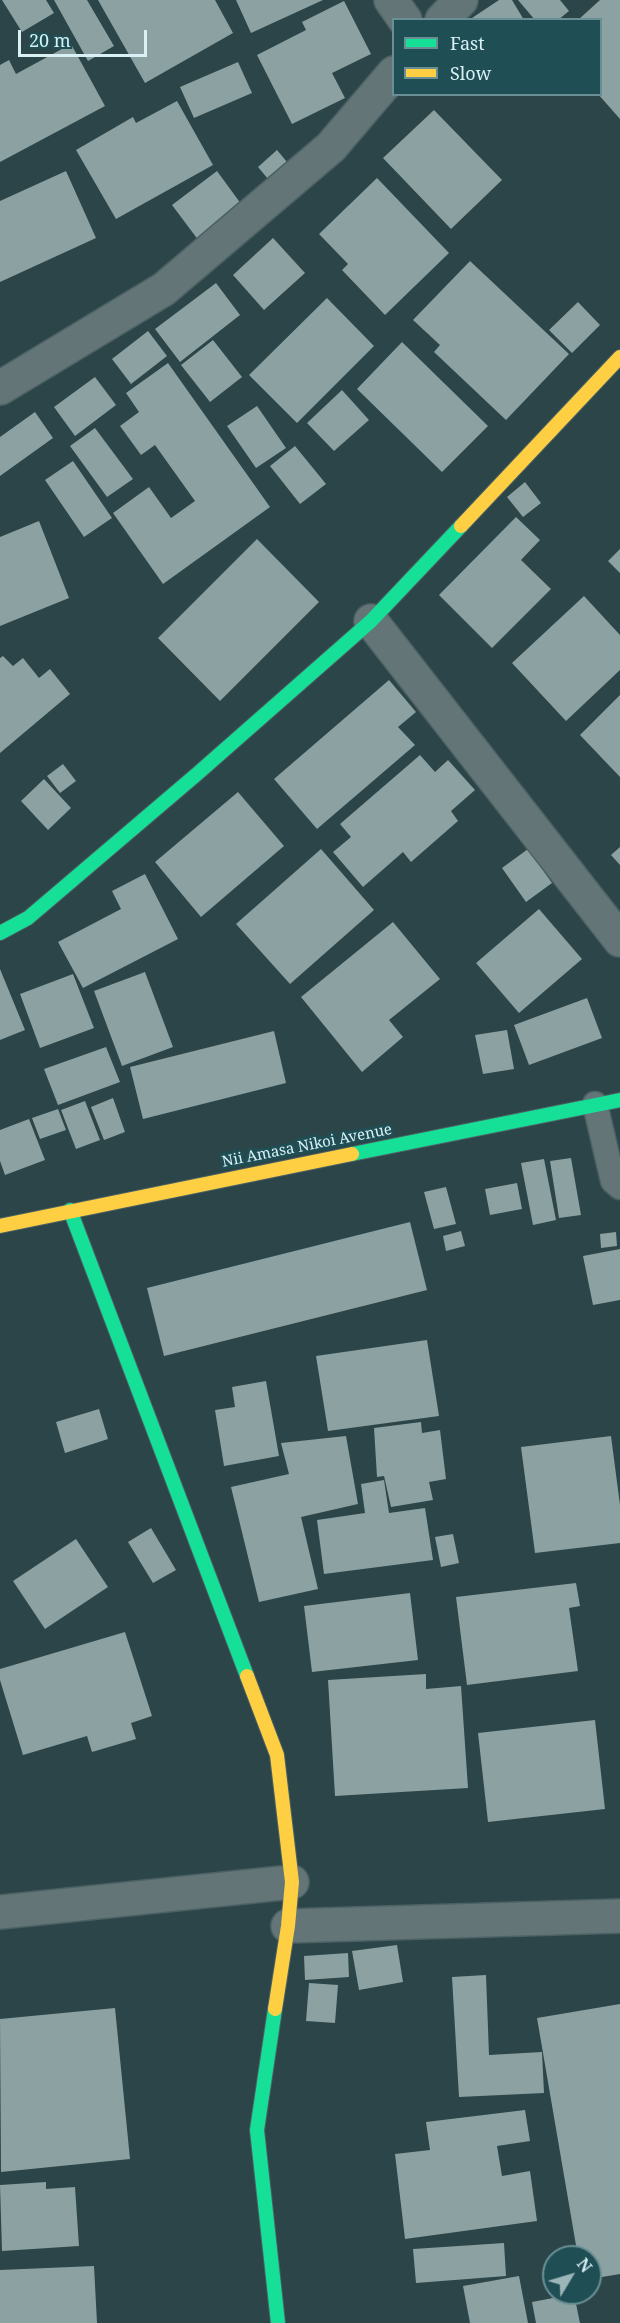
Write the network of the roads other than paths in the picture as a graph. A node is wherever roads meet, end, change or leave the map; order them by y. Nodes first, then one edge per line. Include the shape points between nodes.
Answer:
1 (391, 0) edge
2 (461, 0) edge
3 (404, 18) edge
4 (444, 18) edge
5 (392, 74) edge
6 (620, 357) edge
7 (0, 388) edge
8 (370, 621) junction
9 (0, 933) edge
10 (620, 940) edge
11 (620, 1100) edge
12 (595, 1104) junction
13 (620, 1187) edge
14 (70, 1210) junction
15 (0, 1226) edge
16 (292, 1882) junction
17 (0, 1912) edge
18 (620, 1916) edge
19 (288, 1926) junction
20 (278, 2323) edge

1 - 3 street
2 - 4 street
5 - 7 street via 331,147 164,289
6 - 8 street
8 - 9 street via 28,918
8 - 10 street
11 - 12 street, Nii Amasa Nikoi Avenue
12 - 13 lane via 613,1180
12 - 14 street, Nii Amasa Nikoi Avenue
14 - 15 street, Nii Amasa Nikoi Avenue
14 - 16 street via 277,1755
16 - 17 street
16 - 19 street
18 - 19 street
19 - 20 street via 257,2130

